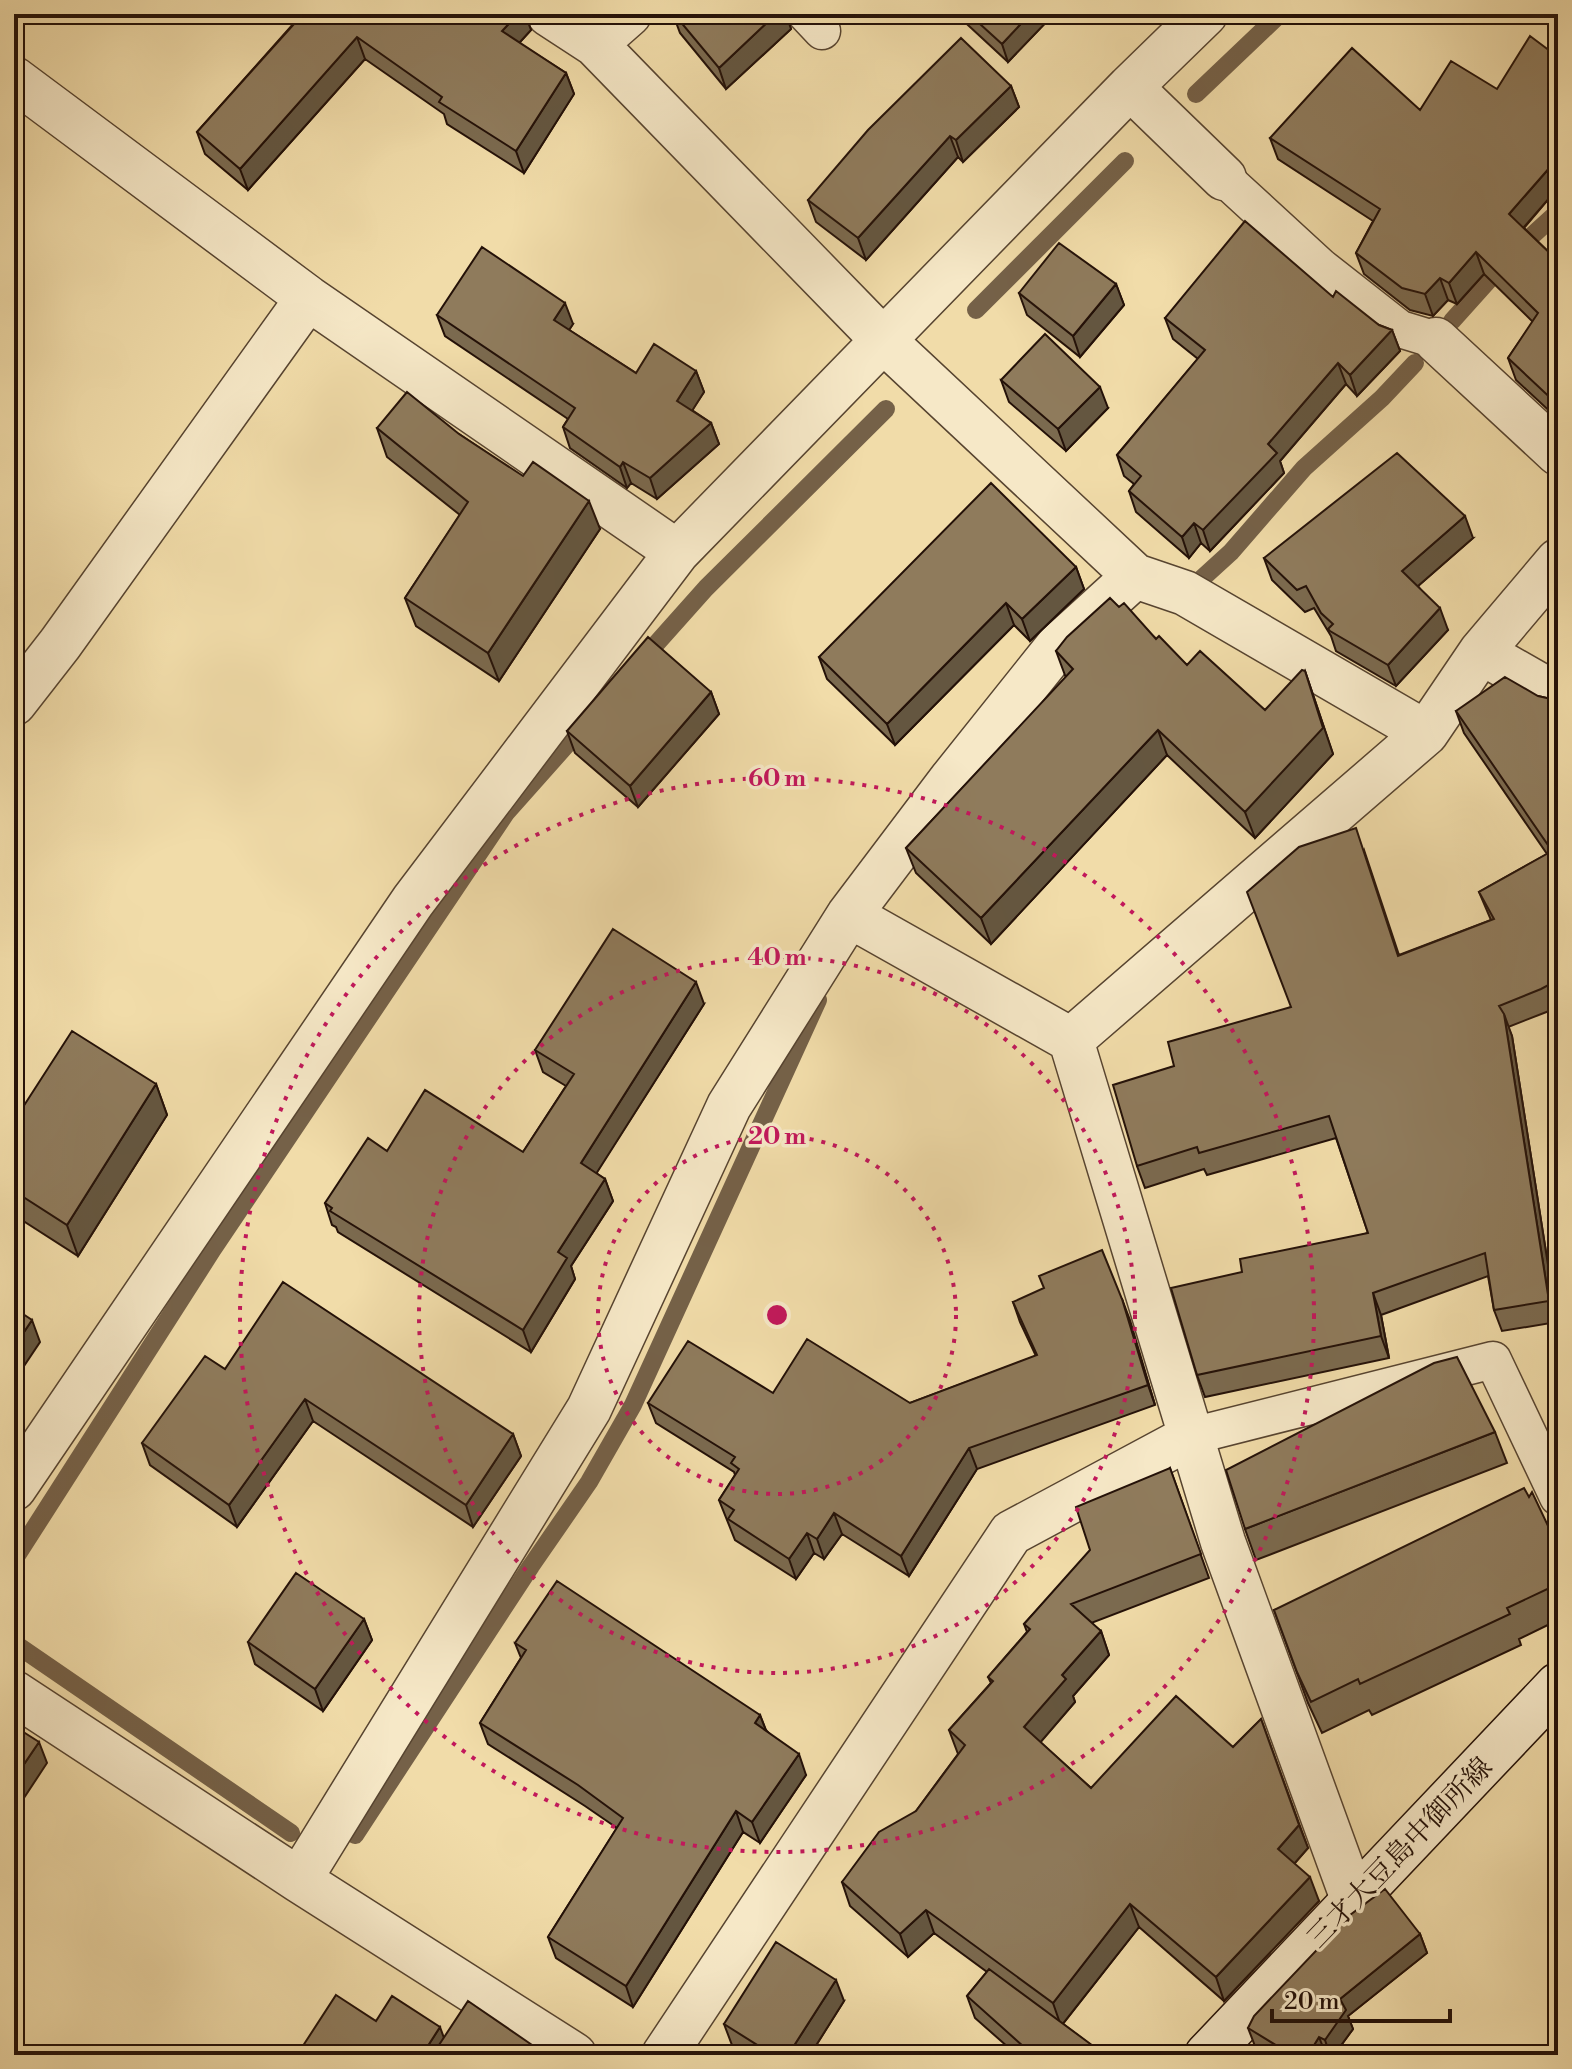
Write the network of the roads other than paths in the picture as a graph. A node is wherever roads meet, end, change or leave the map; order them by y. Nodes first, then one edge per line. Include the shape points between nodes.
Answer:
1 (549, 14) edge
2 (629, 14) edge
3 (1205, 14) edge
4 (595, 44) junction
5 (14, 79) edge
6 (1130, 87) junction
7 (1224, 178) joint
8 (308, 298) junction
9 (1436, 340) joint
10 (884, 341) junction
11 (1558, 453) edge
12 (677, 552) junction
13 (1558, 561) edge
14 (1135, 576) junction
15 (1481, 652) junction
16 (1558, 696) edge
17 (14, 703) edge
18 (1426, 733) junction
19 (849, 915) junction
20 (1071, 1040) junction
21 (1192, 1436) junction
22 (14, 1488) edge
23 (1558, 1497) edge
24 (1558, 1685) edge
25 (14, 1693) edge
26 (299, 1880) junction
27 (1353, 1899) junction
28 (574, 2055) edge
29 (664, 2055) edge
30 (1207, 2055) edge

1 - 4 street
2 - 4 street
3 - 6 street
4 - 10 street
5 - 8 street
6 - 7 street
6 - 10 street
7 - 9 lane via 1321,267 1400,329
8 - 12 street
8 - 17 street
9 - 11 street
10 - 12 street
10 - 14 street
12 - 22 street via 413,901
13 - 15 street
14 - 18 street via 1185,593
14 - 19 street via 1058,646
15 - 16 street
15 - 18 street
18 - 20 street
19 - 20 street
19 - 26 street via 729,1106 589,1409
20 - 21 street
21 - 23 lane via 1493,1360
21 - 27 street via 1223,1542
21 - 29 street via 1011,1533
24 - 27 street, 三才大豆島中御所線
25 - 26 street
26 - 28 street
27 - 30 street, 三才大豆島中御所線

